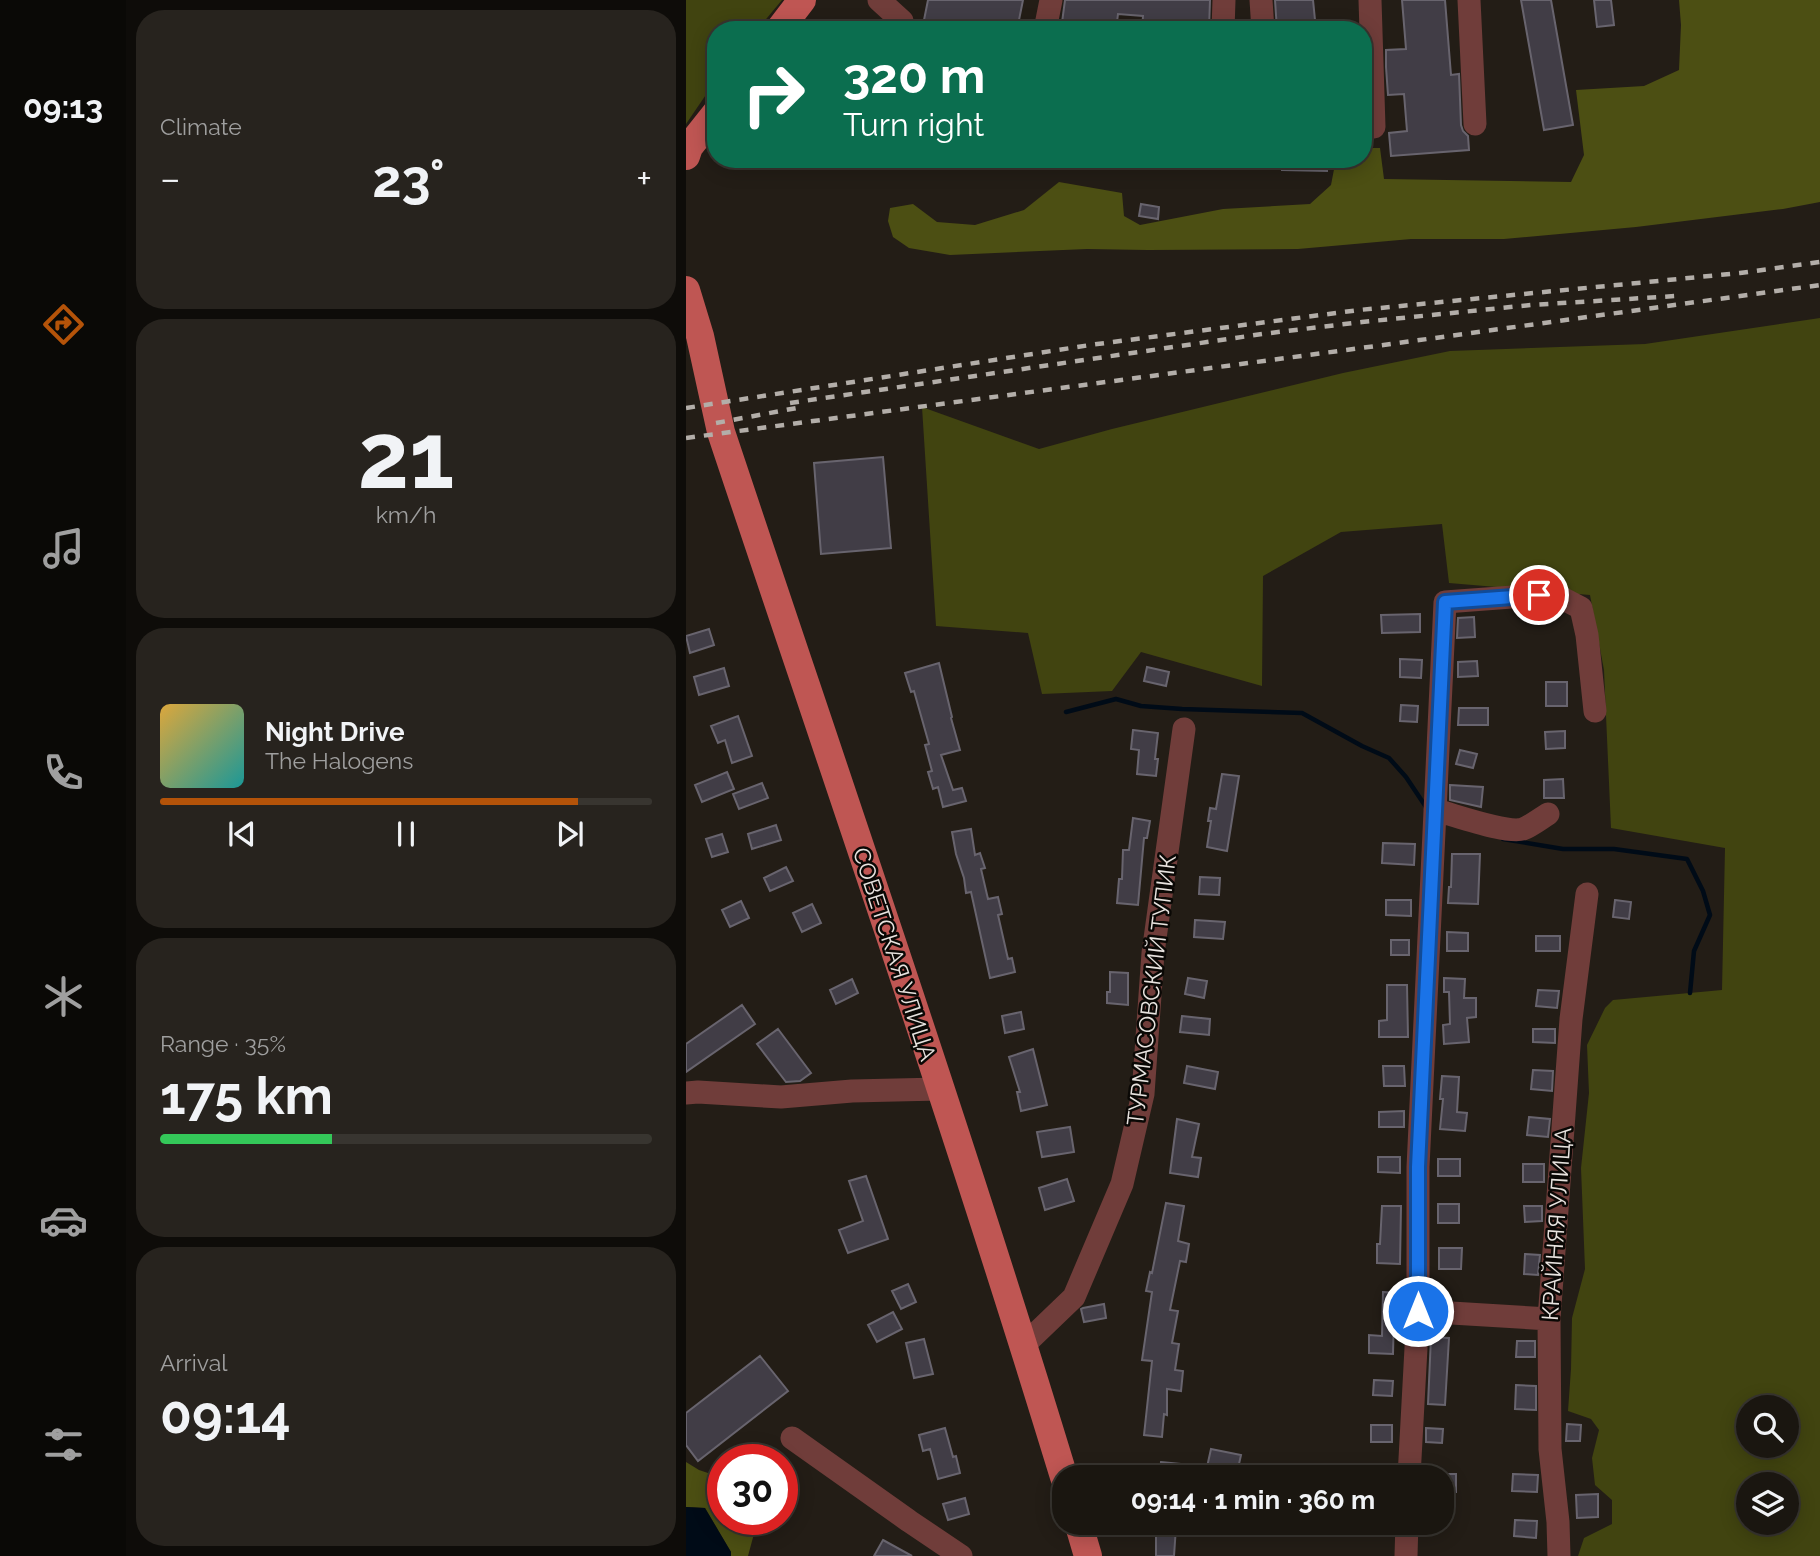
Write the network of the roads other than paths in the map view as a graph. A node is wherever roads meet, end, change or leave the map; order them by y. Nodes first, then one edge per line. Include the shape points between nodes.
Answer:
1 (802, 0) edge
2 (879, 0) edge
3 (1051, 0) edge
4 (1224, 0) edge
5 (1261, 0) edge
6 (1370, 0) edge
7 (1469, 0) edge
8 (903, 17) edge
9 (786, 21) edge
10 (1047, 21) edge
11 (1223, 21) edge
12 (1262, 21) edge
13 (1371, 21) edge
14 (1372, 64) edge
15 (1475, 124) dead end
16 (707, 125) edge
17 (1374, 127) dead end
18 (686, 156) edge
19 (686, 290) edge
20 (1595, 711) dead end
21 (1184, 729) dead end
22 (1548, 814) dead end
23 (1435, 816) junction
24 (1587, 894) dead end
25 (940, 1088) junction
26 (686, 1093) edge
27 (1418, 1311) junction
28 (1549, 1319) junction
29 (1024, 1345) junction
30 (792, 1438) dead end
31 (1060, 1465) edge
32 (1410, 1465) edge
33 (1082, 1535) edge
34 (1407, 1535) edge
35 (961, 1556) edge
36 (1088, 1556) edge
37 (1406, 1556) edge
38 (1559, 1556) edge

1 - 9 main road
2 - 8 street
3 - 10 street
4 - 11 street
5 - 12 street
6 - 13 street
7 - 15 street
14 - 17 street
16 - 18 main road
19 - 25 main road, СОВЕТСКАЯ УЛИЦА via 721,432
20 - 23 street via 1581,608 1554,594 1445,602
21 - 29 street, ТУРМАСОВСКИЙ ТУПИК via 1153,953 1143,1094 1122,1184 1074,1297
22 - 23 street via 1522,830 1460,816
23 - 27 street via 1418,1167
24 - 28 street, КРАЙНЯЯ УЛИЦА via 1571,1018
25 - 26 street via 781,1097
25 - 29 main road, СОВЕТСКАЯ УЛИЦА
27 - 28 street
27 - 32 street
28 - 38 street, КРАЙНЯЯ УЛИЦА via 1550,1449
29 - 31 main road, СОВЕТСКАЯ УЛИЦА
30 - 35 street
33 - 36 main road
34 - 37 street

